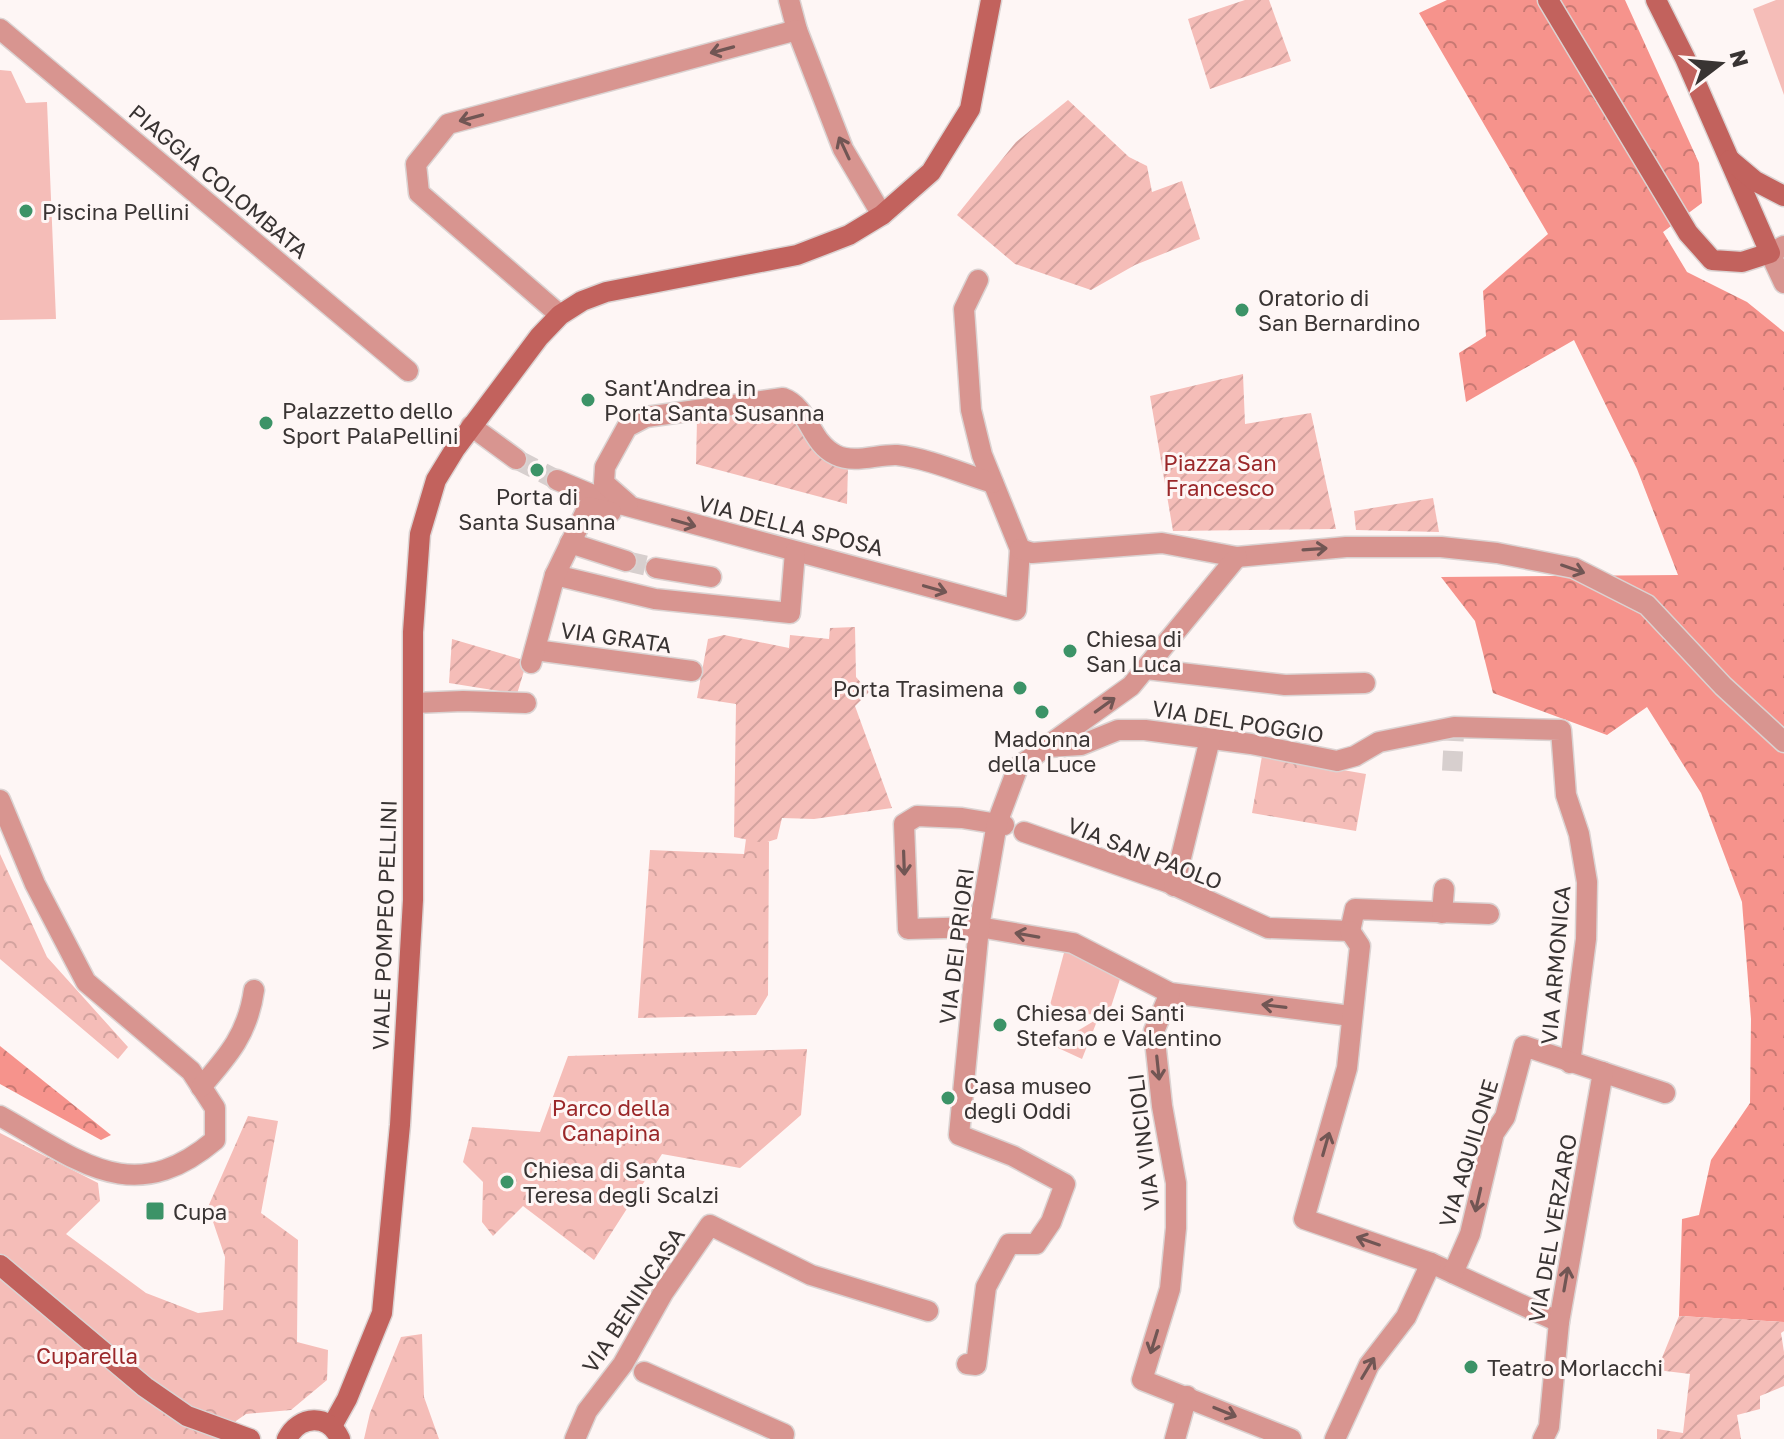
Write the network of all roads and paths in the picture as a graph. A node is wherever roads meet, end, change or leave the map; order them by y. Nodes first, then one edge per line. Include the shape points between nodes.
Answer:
1 (789, 0) edge
2 (991, 0) edge
3 (1548, 0) edge
4 (1656, 0) edge
5 (0, 29) edge
6 (797, 30) junction
7 (1727, 157) junction
8 (1784, 196) edge
9 (882, 215) junction
10 (1777, 250) edge
11 (978, 280) dead end
12 (1784, 283) edge
13 (560, 315) junction
14 (408, 371) dead end
15 (471, 426) junction
16 (516, 459) tunnel mouth
17 (557, 480) tunnel mouth
18 (993, 483) junction
19 (633, 509) junction
20 (570, 543) junction
21 (1020, 549) junction
22 (795, 552) junction
23 (1237, 557) junction
24 (626, 561) tunnel mouth
25 (656, 568) tunnel mouth
26 (555, 575) junction
27 (711, 577) dead end
28 (1146, 669) junction
29 (692, 671) dead end
30 (1365, 683) dead end
31 (414, 703) junction
32 (526, 703) dead end
33 (1561, 730) joint
34 (1210, 739) junction
35 (1784, 742) edge
36 (1048, 747) junction
37 (0, 800) edge
38 (1008, 827) junction
39 (1174, 886) junction
40 (1444, 889) dead end
41 (1442, 913) junction
42 (1489, 914) dead end
43 (979, 927) junction
44 (1355, 939) junction
45 (254, 990) dead end
46 (1170, 993) junction
47 (1351, 1016) junction
48 (1570, 1063) junction
49 (1603, 1072) junction
50 (201, 1087) junction
51 (1665, 1093) dead end
52 (0, 1116) edge
53 (1431, 1263) junction
54 (0, 1265) edge
55 (1453, 1273) junction
56 (928, 1311) dead end
57 (1559, 1322) junction
58 (967, 1364) dead end
59 (633, 1368) junction
60 (1187, 1396) junction
61 (336, 1432) edge
62 (250, 1439) edge
63 (287, 1439) edge
64 (575, 1439) edge
65 (783, 1439) edge
66 (1175, 1439) edge
67 (1291, 1439) edge
68 (1335, 1439) edge
69 (1543, 1439) edge

1 - 6 street
2 - 9 street, VIALE POMPEO PELLINI via 970,109 931,172
3 - 10 street via 1688,233 1712,260 1742,262
4 - 7 street
5 - 14 street, PIAGGIA COLOMBATA
9 -> 6 street via 843,149
6 -> 13 street via 448,124 416,164 419,193
7 - 8 street
7 - 10 street
9 - 13 street, VIALE POMPEO PELLINI via 849,235 797,255 606,292
10 - 12 street
11 - 18 street via 964,309 965,341 971,410
13 - 15 street, VIALE POMPEO PELLINI
15 - 16 street
15 - 31 street, VIALE POMPEO PELLINI via 436,480 420,534
17 - 19 street, VIA DELLA SPOSA
18 - 19 street via 897,455 835,455 816,437 796,402 783,398 646,417 627,427 605,467 604,483
18 - 21 street
19 - 20 street via 626,516 588,507
19 -> 22 street, VIA DELLA SPOSA
20 - 24 street
20 - 26 street
22 -> 21 street, VIA DELLA SPOSA via 1016,610
21 - 23 street via 1032,553 1162,543
22 - 26 street via 790,613 655,599
23 - 28 street
23 -> 35 street via 1346,547 1441,547 1574,568 1647,605
25 - 27 street
26 - 29 street, VIA GRATA via 533,657
28 - 30 street via 1285,685
36 -> 28 street
31 - 32 street
31 - 61 street, VIALE POMPEO PELLINI via 412,915 382,1313
33 - 34 street, VIA DEL POGGIO via 1454,730 1379,742 1337,761
33 - 48 street, VIA ARMONICA via 1566,795 1587,882 1586,939
34 - 36 street, VIA DEL POGGIO via 1118,730 1081,745
34 - 39 street
36 - 38 street, VIA DEI PRIORI via 1018,767
37 - 50 street via 35,884 86,982 191,1071
38 - 39 street, VIA SAN PAOLO
38 - 43 street, VIA DEI PRIORI
38 -> 43 street, VIA SAN PAOLO via 917,816 904,824 908,929
39 - 44 street, VIA SAN PAOLO via 1268,928
40 - 41 street
41 - 42 street
41 - 44 street via 1355,909
46 -> 43 street via 1073,943
43 - 58 street, VIA DEI PRIORI via 959,1135 1065,1184 1036,1244 1009,1244 986,1287 976,1365
44 - 47 street
45 - 50 street via 235,1048
47 -> 46 street
46 -> 60 street, VIA VINCIOLI via 1154,1031 1176,1183 1176,1228 1170,1289 1142,1380
53 -> 47 street via 1304,1219 1347,1068
48 - 49 street
48 -> 55 street, VIA AQUILONE via 1524,1046 1505,1117 1494,1133 1470,1234
49 - 51 street
57 -> 49 street, VIA DEL VERZARO
50 - 52 street via 215,1108 215,1140 195,1156 152,1174 108,1173
53 - 55 street
68 -> 53 street via 1369,1365 1406,1317
54 - 62 street via 145,1387 187,1416
55 - 57 street
56 - 59 street, VIA BENINCASA via 811,1275 710,1225 663,1293
57 - 69 street, VIA DEL VERZARO via 1549,1427
59 - 64 street, VIA BENINCASA via 587,1411
59 - 65 street via 784,1434
60 - 66 street
60 -> 67 street
61 - 63 street via 316,1419 307,1420

